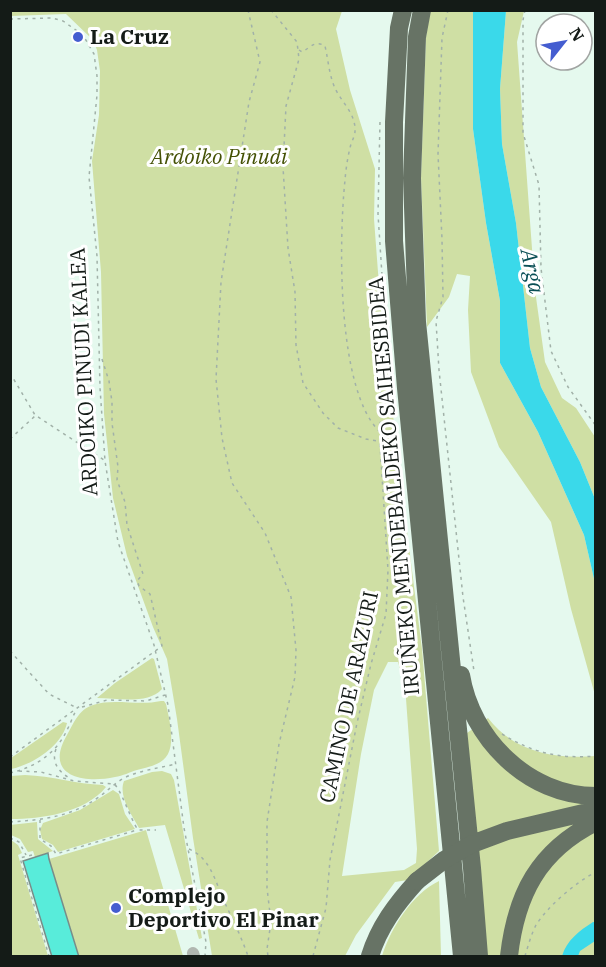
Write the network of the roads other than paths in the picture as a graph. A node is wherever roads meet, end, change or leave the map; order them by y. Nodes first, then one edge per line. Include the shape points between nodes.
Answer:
1 (403, 10) edge
2 (422, 10) edge
3 (436, 521) junction
4 (596, 796) edge
5 (596, 810) edge
6 (596, 822) edge
7 (455, 882) junction
8 (370, 957) edge
9 (451, 957) edge
10 (462, 957) edge
11 (478, 957) edge
12 (509, 957) edge

1 - 7 highway, IRUÑEKO MENDEBALDEKO SAIHESBIDEA via 394,122 394,241
2 - 3 highway, IRUÑEKO MENDEBALDEKO SAIHESBIDEA via 417,37 412,178 417,322
3 - 4 highway via 462,681 477,721 500,753 519,770 565,791
3 - 11 highway, IRUÑEKO MENDEBALDEKO SAIHESBIDEA
5 - 8 highway, bridge via 507,831 444,860 400,899
6 - 12 highway via 555,850 533,877 512,927
7 - 9 highway via 450,904
7 - 10 highway, IRUÑEKO MENDEBALDEKO SAIHESBIDEA

